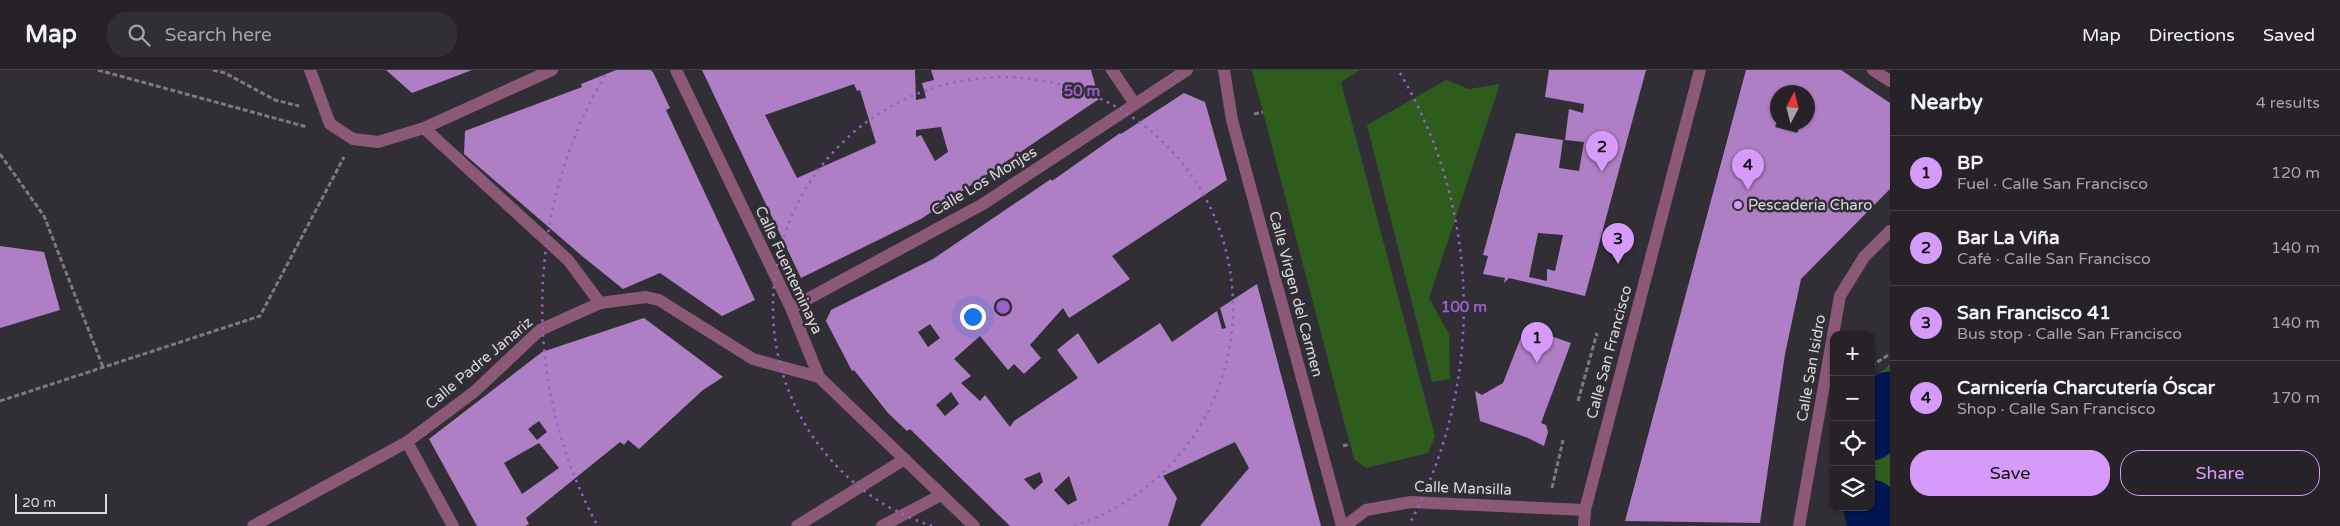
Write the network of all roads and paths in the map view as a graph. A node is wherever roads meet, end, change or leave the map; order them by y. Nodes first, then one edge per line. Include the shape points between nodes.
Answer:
1 (98, 70) edge
2 (213, 70) edge
3 (310, 70) edge
4 (552, 70) edge
5 (676, 70) edge
6 (1112, 70) edge
7 (1187, 70) edge
8 (1224, 70) edge
9 (1700, 70) edge
10 (1873, 70) edge
11 (1890, 81) edge
12 (1135, 104) junction
13 (304, 107) dead end
14 (424, 128) junction
15 (316, 129) dead end
16 (353, 139) junction
17 (0, 154) edge
18 (1890, 231) edge
19 (600, 304) junction
20 (791, 308) junction
21 (1597, 333) dead end
22 (1890, 354) edge
23 (1875, 363) edge
24 (103, 367) junction
25 (819, 377) junction
26 (0, 401) edge
27 (1578, 401) dead end
28 (1563, 440) dead end
29 (407, 442) junction
30 (905, 459) junction
31 (1550, 494) dead end
32 (941, 495) junction
33 (1585, 510) junction
34 (253, 526) edge
35 (453, 526) edge
36 (797, 526) edge
37 (882, 526) edge
38 (974, 526) edge
39 (1344, 526) edge
40 (1584, 526) edge
41 (1799, 526) edge

1 - 15 path
2 - 13 path via 275,100
3 - 16 street via 330,124
4 - 14 street
5 - 20 street, Calle Fuenteminaya
6 - 12 street
7 - 12 street, Calle Los Monjes
8 - 39 street, Calle Virgen del Carmen via 1232,120
9 - 33 street, Calle San Francisco
10 - 11 street
12 - 20 street, Calle Los Monjes via 983,204
14 - 16 street via 378,142
14 - 19 street via 568,260
16 - 24 path via 260,316
17 - 24 path via 44,216
18 - 41 street, Calle San Isidro via 1864,257 1840,296
19 - 25 street, Calle Padre Janariz via 646,297 659,300 753,359
19 - 29 street, Calle Padre Janariz via 540,330 474,392
20 - 25 street, Calle Fuenteminaya
21 - 27 path
22 - 23 path
24 - 26 path
25 - 30 street, Calle Fuenteminaya
28 - 31 path
29 - 34 street, Calle Padre Janariz
29 - 35 street
30 - 32 street, Calle Fuenteminaya
30 - 36 street
32 - 37 street
32 - 38 street, Calle Fuenteminaya
33 - 39 street, Calle Mansilla via 1411,502 1366,510
33 - 40 street, Calle San Francisco

